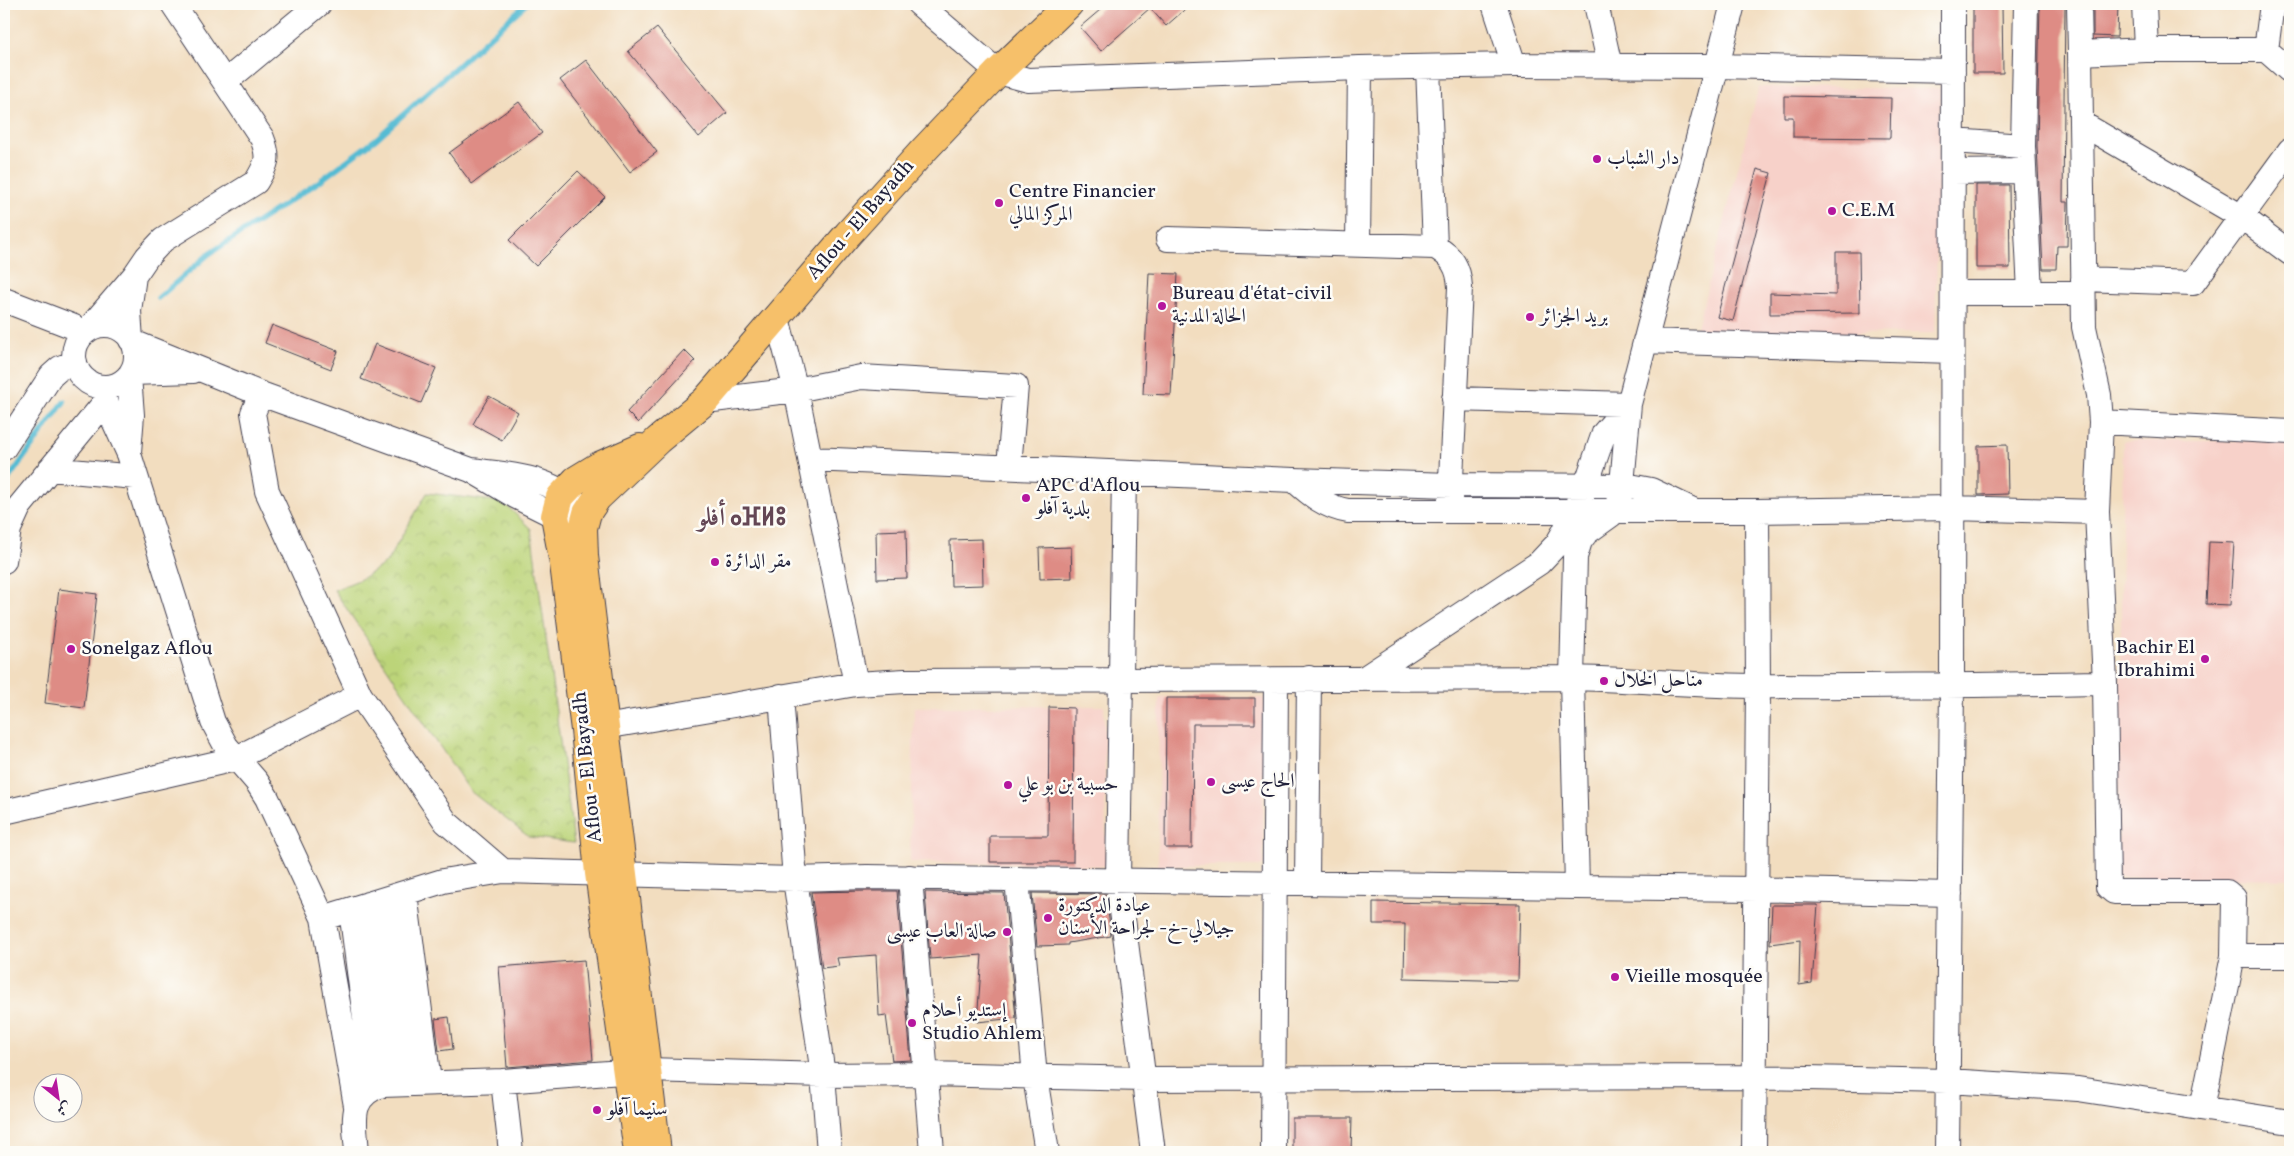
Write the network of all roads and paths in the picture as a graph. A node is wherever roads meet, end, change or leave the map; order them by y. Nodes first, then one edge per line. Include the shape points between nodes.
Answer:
1 (173, 4) edge
2 (319, 4) edge
3 (919, 4) edge
4 (1070, 4) edge
5 (1494, 4) edge
6 (1596, 4) edge
7 (1953, 4) edge
8 (2026, 4) edge
9 (2079, 4) edge
10 (2144, 4) edge
11 (2272, 4) edge
12 (1731, 6) edge
13 (2146, 50) junction
14 (2266, 50) junction
15 (2080, 53) junction
16 (1514, 65) junction
17 (1610, 66) junction
18 (1716, 66) junction
19 (1428, 67) junction
20 (1360, 68) junction
21 (1953, 71) junction
22 (2290, 71) edge
23 (998, 72) junction
24 (225, 82) junction
25 (2081, 123) junction
26 (1953, 142) junction
27 (2023, 146) junction
28 (2290, 150) edge
29 (2024, 171) junction
30 (1953, 172) junction
31 (2242, 217) junction
32 (1168, 239) dead end
33 (1358, 244) junction
34 (1434, 247) junction
35 (2290, 253) edge
36 (134, 276) junction
37 (2083, 286) junction
38 (1953, 293) junction
39 (2030, 293) junction
40 (4, 300) edge
41 (777, 318) junction
42 (85, 332) junction
43 (132, 341) junction
44 (1645, 341) junction
45 (1952, 352) junction
46 (75, 362) junction
47 (200, 371) junction
48 (130, 375) junction
49 (796, 390) junction
50 (104, 394) junction
51 (261, 394) junction
52 (1454, 399) junction
53 (704, 401) junction
54 (1628, 404) junction
55 (2101, 422) junction
56 (2290, 432) edge
57 (658, 440) junction
58 (4, 448) edge
59 (128, 454) junction
60 (810, 459) junction
61 (1009, 466) junction
62 (50, 469) junction
63 (1124, 473) junction
64 (135, 477) junction
65 (1294, 480) junction
66 (1451, 485) junction
67 (1586, 485) junction
68 (1622, 485) junction
69 (559, 504) junction
70 (1952, 508) junction
71 (1693, 510) junction
72 (1614, 511) junction
73 (1757, 511) junction
74 (1449, 512) junction
75 (1573, 512) junction
76 (2097, 512) junction
77 (587, 513) junction
78 (4, 561) edge
79 (1421, 640) junction
80 (1366, 677) junction
81 (1309, 678) junction
82 (1572, 678) junction
83 (1122, 679) junction
84 (1276, 680) junction
85 (1431, 680) junction
86 (2105, 683) junction
87 (856, 684) junction
88 (1758, 686) junction
89 (1952, 686) junction
90 (360, 695) junction
91 (781, 696) junction
92 (595, 728) junction
93 (235, 759) junction
94 (4, 812) edge
95 (503, 871) junction
96 (610, 874) junction
97 (910, 878) junction
98 (795, 879) junction
99 (1017, 879) junction
100 (1118, 880) junction
101 (1274, 882) junction
102 (1307, 883) junction
103 (1577, 887) junction
104 (1755, 889) junction
105 (1950, 894) junction
106 (378, 901) junction
107 (323, 918) junction
108 (2233, 956) junction
109 (2290, 956) edge
110 (638, 1071) junction
111 (926, 1074) junction
112 (823, 1075) junction
113 (1035, 1077) junction
114 (1754, 1077) junction
115 (1144, 1079) junction
116 (1272, 1079) junction
117 (1948, 1081) junction
118 (504, 1082) junction
119 (402, 1084) junction
120 (356, 1106) junction
121 (2202, 1108) junction
122 (2290, 1122) edge
123 (357, 1152) edge
124 (511, 1152) edge
125 (638, 1152) edge
126 (657, 1152) edge
127 (828, 1152) edge
128 (932, 1152) edge
129 (1047, 1152) edge
130 (1153, 1152) edge
131 (1273, 1152) edge
132 (1754, 1152) edge
133 (1947, 1152) edge

1 - 24 street
2 - 24 street
3 - 23 street
4 - 23 main road, Aflou - El Bayadh
5 - 16 street
6 - 17 street
7 - 21 street
8 - 27 street
9 - 15 street
10 - 13 street
11 - 14 street
12 - 18 street
13 - 14 street
13 - 15 street
14 - 22 street
15 - 25 street
16 - 17 street
16 - 19 street
17 - 18 street
18 - 21 street
18 - 44 street
19 - 20 street
19 - 34 street
20 - 23 street via 1038,80
20 - 33 street
21 - 26 street
23 - 41 main road, Aflou - El Bayadh via 848,234
24 - 36 street via 262,138 268,153 265,167 256,182 244,192 163,240
25 - 31 street
25 - 37 street
26 - 27 street
26 - 30 street
27 - 29 street
28 - 31 street
29 - 30 street
29 - 39 street
30 - 38 street
31 - 35 street
31 - 37 street via 2193,283
32 - 33 street
33 - 34 street
34 - 52 street via 1451,258 1460,277
36 - 42 street
36 - 43 street via 129,311
37 - 39 street
37 - 55 street via 2084,327 2099,395
38 - 39 street
38 - 45 street
40 - 42 street
41 - 49 street
41 - 53 main road, Aflou - El Bayadh
42 - 43 street via 106,325 125,332
42 - 46 street via 76,347
43 - 47 street
43 - 48 street via 136,358
44 - 45 street
44 - 54 street
45 - 70 street
46 - 50 street via 82,376
46 - 58 street via 51,376
47 - 48 street
47 - 51 street
48 - 50 street
48 - 59 street via 132,415
49 - 53 street
49 - 60 street
49 - 61 street via 862,376 1016,386
50 - 59 street
50 - 62 street
51 - 69 street via 471,470 530,479
51 - 90 street via 253,413 267,492
52 - 54 street
52 - 66 street
53 - 57 main road, Aflou - El Bayadh
54 - 67 street via 1604,432
54 - 68 street
55 - 56 street
55 - 76 street
57 - 69 main road, Aflou - El Bayadh via 587,472
57 - 77 main road, Aflou - El Bayadh via 597,498
59 - 64 street
60 - 61 street
60 - 87 street
61 - 63 street
62 - 64 street
62 - 78 street via 19,507 9,529
63 - 65 street
63 - 83 street
64 - 93 street via 205,702
65 - 66 street
65 - 74 street via 1317,500 1340,510
66 - 67 street
66 - 74 street
67 - 68 street
67 - 75 street
68 - 71 street via 1644,488
68 - 72 street
69 - 77 street
69 - 92 main road, Aflou - El Bayadh via 564,564
70 - 73 street
70 - 76 street
70 - 89 street
71 - 72 street
71 - 73 street
72 - 75 street
72 - 82 street via 1586,533 1576,549
73 - 88 street
74 - 75 street
75 - 79 street via 1557,544 1538,563
76 - 86 street
77 - 92 main road, Aflou - El Bayadh via 582,543
79 - 80 street
79 - 85 street
80 - 81 street
80 - 85 street
81 - 84 street
81 - 102 street
82 - 85 street
82 - 88 street
82 - 103 street
83 - 84 street
83 - 87 street
83 - 100 street
84 - 101 street
86 - 89 street
86 - 108 street via 2108,887 2114,892 2228,892 2234,898
87 - 91 street
88 - 89 street
88 - 104 street
89 - 105 street
90 - 93 street
90 - 95 street via 446,822
91 - 92 street
91 - 98 street
92 - 96 main road, Aflou - El Bayadh
93 - 94 street
93 - 107 street via 252,775 267,798
95 - 96 street
95 - 106 street via 463,876
96 - 98 street
96 - 110 main road, Aflou - El Bayadh
97 - 98 street
97 - 99 street
97 - 111 street
98 - 112 street
99 - 100 street
99 - 113 street
100 - 101 street
100 - 115 street
101 - 102 street
101 - 116 street
102 - 103 street
103 - 104 street
104 - 105 street
104 - 114 street
105 - 117 street
106 - 107 street
106 - 119 street
106 - 119 street
107 - 120 street
108 - 109 street
108 - 121 street
110 - 112 street
110 - 118 street
110 - 125 main road, Aflou - El Bayadh
110 - 126 main road, Aflou - El Bayadh
111 - 112 street
111 - 113 street
111 - 128 street
112 - 127 street
113 - 115 street
113 - 129 street
114 - 116 street
114 - 117 street
114 - 132 street
115 - 116 street
115 - 130 street
116 - 131 street
117 - 121 street via 2078,1089
117 - 133 street
118 - 119 street
118 - 124 street
119 - 120 street via 364,1094
120 - 123 street
121 - 122 street

